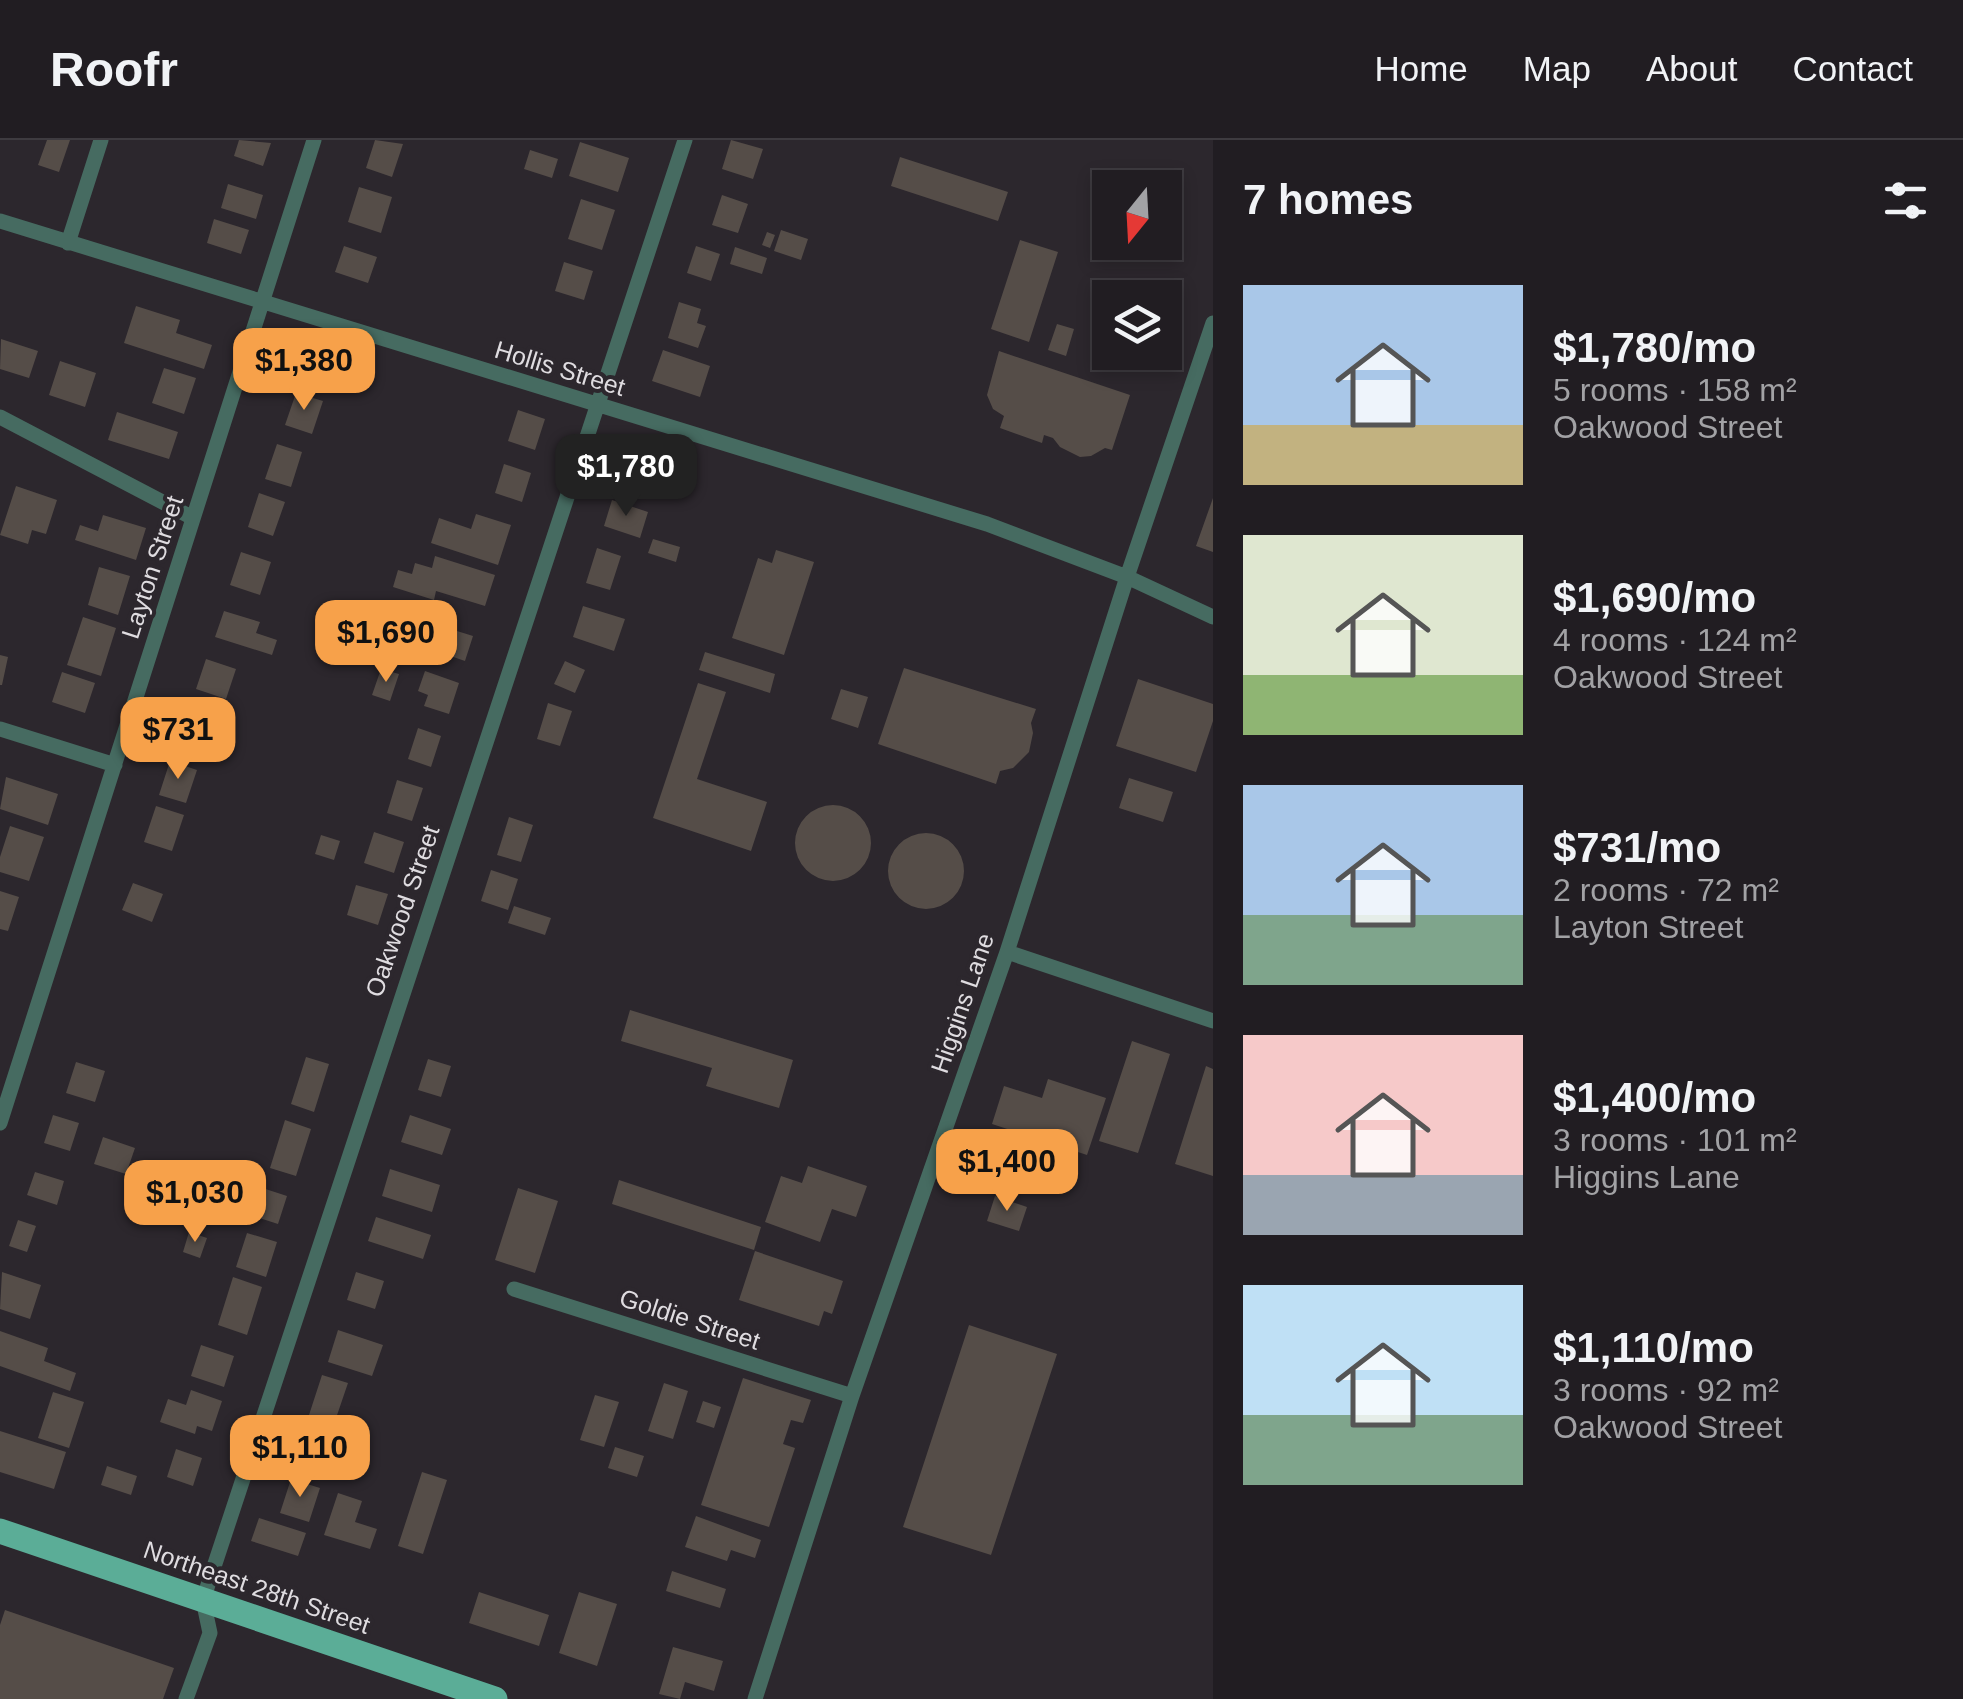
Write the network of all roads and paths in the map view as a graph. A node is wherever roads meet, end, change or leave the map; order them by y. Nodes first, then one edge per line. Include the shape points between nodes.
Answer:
1 (101, 140) edge
2 (314, 140) edge
3 (685, 140) edge
4 (0, 221) edge
5 (68, 243) junction
6 (261, 303) junction
7 (1213, 323) edge
8 (596, 406) junction
9 (0, 418) edge
10 (193, 518) junction
11 (1127, 577) junction
12 (1213, 617) edge
13 (0, 728) edge
14 (115, 764) junction
15 (1007, 952) junction
16 (1213, 1021) edge
17 (0, 1123) edge
18 (514, 1289) dead end
19 (852, 1396) junction
20 (0, 1531) edge
21 (202, 1600) junction
22 (186, 1699) edge
23 (495, 1699) edge
24 (754, 1699) edge

1 - 5 street
2 - 6 street, Layton Street
3 - 8 street, Oakwood Street
4 - 5 street, Hollis Street
5 - 6 street, Hollis Street
6 - 8 street, Hollis Street
6 - 10 street, Layton Street
7 - 11 street, Higgins Lane
8 - 11 street, Hollis Street via 912,499
8 - 21 street, Oakwood Street
9 - 10 street
10 - 14 street, Layton Street
11 - 12 street, Hollis Street
11 - 15 street, Higgins Lane
13 - 14 street
14 - 17 street, Layton Street
15 - 16 street
15 - 19 street, Higgins Lane
18 - 19 street, Goldie Street
19 - 24 street, Higgins Lane
20 - 21 main road, Northeast 28th Street
21 - 22 street, Oakwood Street via 210,1633
21 - 23 main road, Northeast 28th Street

